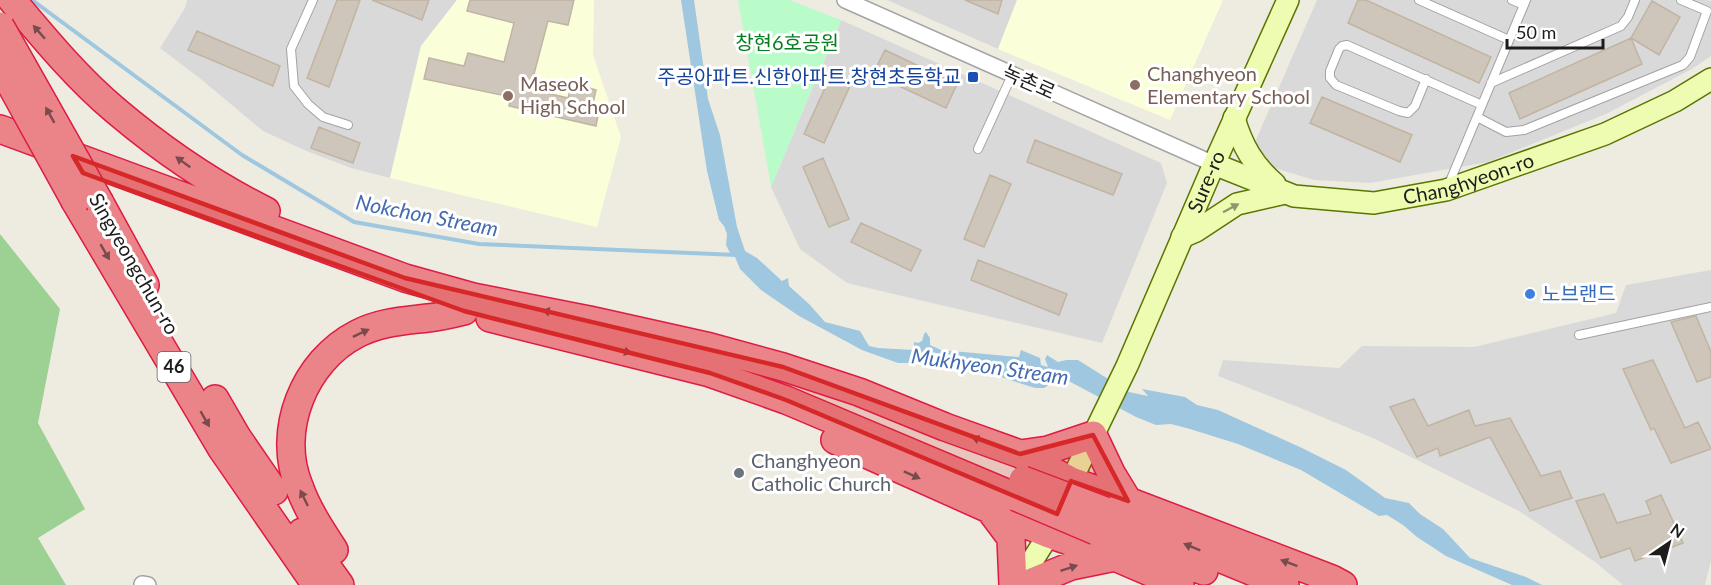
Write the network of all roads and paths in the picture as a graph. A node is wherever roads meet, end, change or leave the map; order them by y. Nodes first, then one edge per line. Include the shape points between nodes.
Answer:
1 (12, 0) edge
2 (312, 0) edge
3 (845, 0) edge
4 (1288, 0) edge
5 (1419, 0) edge
6 (1512, 0) edge
7 (1635, 0) edge
8 (1681, 0) edge
9 (1525, 2) edge
10 (0, 26) edge
11 (1509, 39) junction
12 (0, 65) edge
13 (1012, 75) junction
14 (1426, 79) junction
15 (1711, 79) edge
16 (1491, 83) junction
17 (1482, 105) junction
18 (1477, 117) junction
19 (1234, 118) junction
20 (348, 125) dead end
21 (0, 129) edge
22 (0, 143) edge
23 (978, 148) dead end
24 (1214, 164) junction
25 (1446, 190) junction
26 (1285, 193) junction
27 (87, 202) junction
28 (1182, 237) junction
29 (405, 278) junction
30 (1711, 307) edge
31 (464, 311) junction
32 (1579, 335) dead end
33 (710, 373) junction
34 (1093, 435) junction
35 (1020, 477) junction
36 (1071, 481) junction
37 (989, 509) junction
38 (1110, 514) junction
39 (1049, 534) junction
40 (1115, 557) junction
41 (316, 585) edge
42 (340, 585) edge
43 (355, 585) edge
44 (1015, 585) edge
45 (1025, 585) edge
46 (1180, 585) edge
47 (1242, 585) edge
48 (1285, 585) edge
49 (1343, 585) edge

29 -> 1 highway via 232,194 154,141 78,75
2 - 20 lane via 291,48 294,86 323,117
3 - 13 street, 녹촌로
4 - 19 main road, Sure-ro
5 - 11 lane
6 - 9 lane
7 - 16 lane via 1621,26
8 - 18 lane via 1707,11 1690,57 1683,65 1524,130 1506,132
9 - 11 lane
27 -> 10 highway, Singyeongchun-ro, bridge
11 - 16 lane
12 - 27 highway, 46, bridge
13 - 23 lane
13 - 24 street, 녹촌로
14 - 14 lane via 1347,45 1339,49 1330,71 1336,85 1408,113
14 - 17 lane
15 - 25 main road, Changhyeon-ro via 1605,134
16 - 17 lane
17 - 18 lane
18 - 25 lane
19 - 24 main road, Sure-ro
19 - 26 main road via 1247,153
21 - 29 highway
22 - 31 highway
24 - 26 main road, Changhyeon-ro
24 - 28 main road, Sure-ro
25 - 26 main road, Changhyeon-ro via 1374,203
28 -> 26 main road via 1237,204
27 -> 41 highway, Singyeongchun-ro / 46 via 222,449
27 - 42 highway, Singyeongchun-ro via 237,437
28 - 34 main road, Sure-ro
35 -> 29 highway via 746,370 589,320 473,297
30 - 32 lane
31 -> 33 highway
43 -> 31 highway via 308,506 292,463 291,436 306,384 337,346 357,334 402,320
33 - 35 highway
33 -> 37 highway via 789,420
34 - 35 highway via 1048,450
34 - 36 main road
34 - 38 highway via 1111,474
35 - 36 highway
35 - 38 highway, bridge
36 - 38 highway
36 - 39 main road
37 - 39 highway
37 - 44 highway via 1011,538
38 - 47 highway
48 -> 38 highway
49 -> 38 highway
39 - 40 highway
39 - 44 main road
45 -> 40 highway via 1071,566
40 - 46 highway

